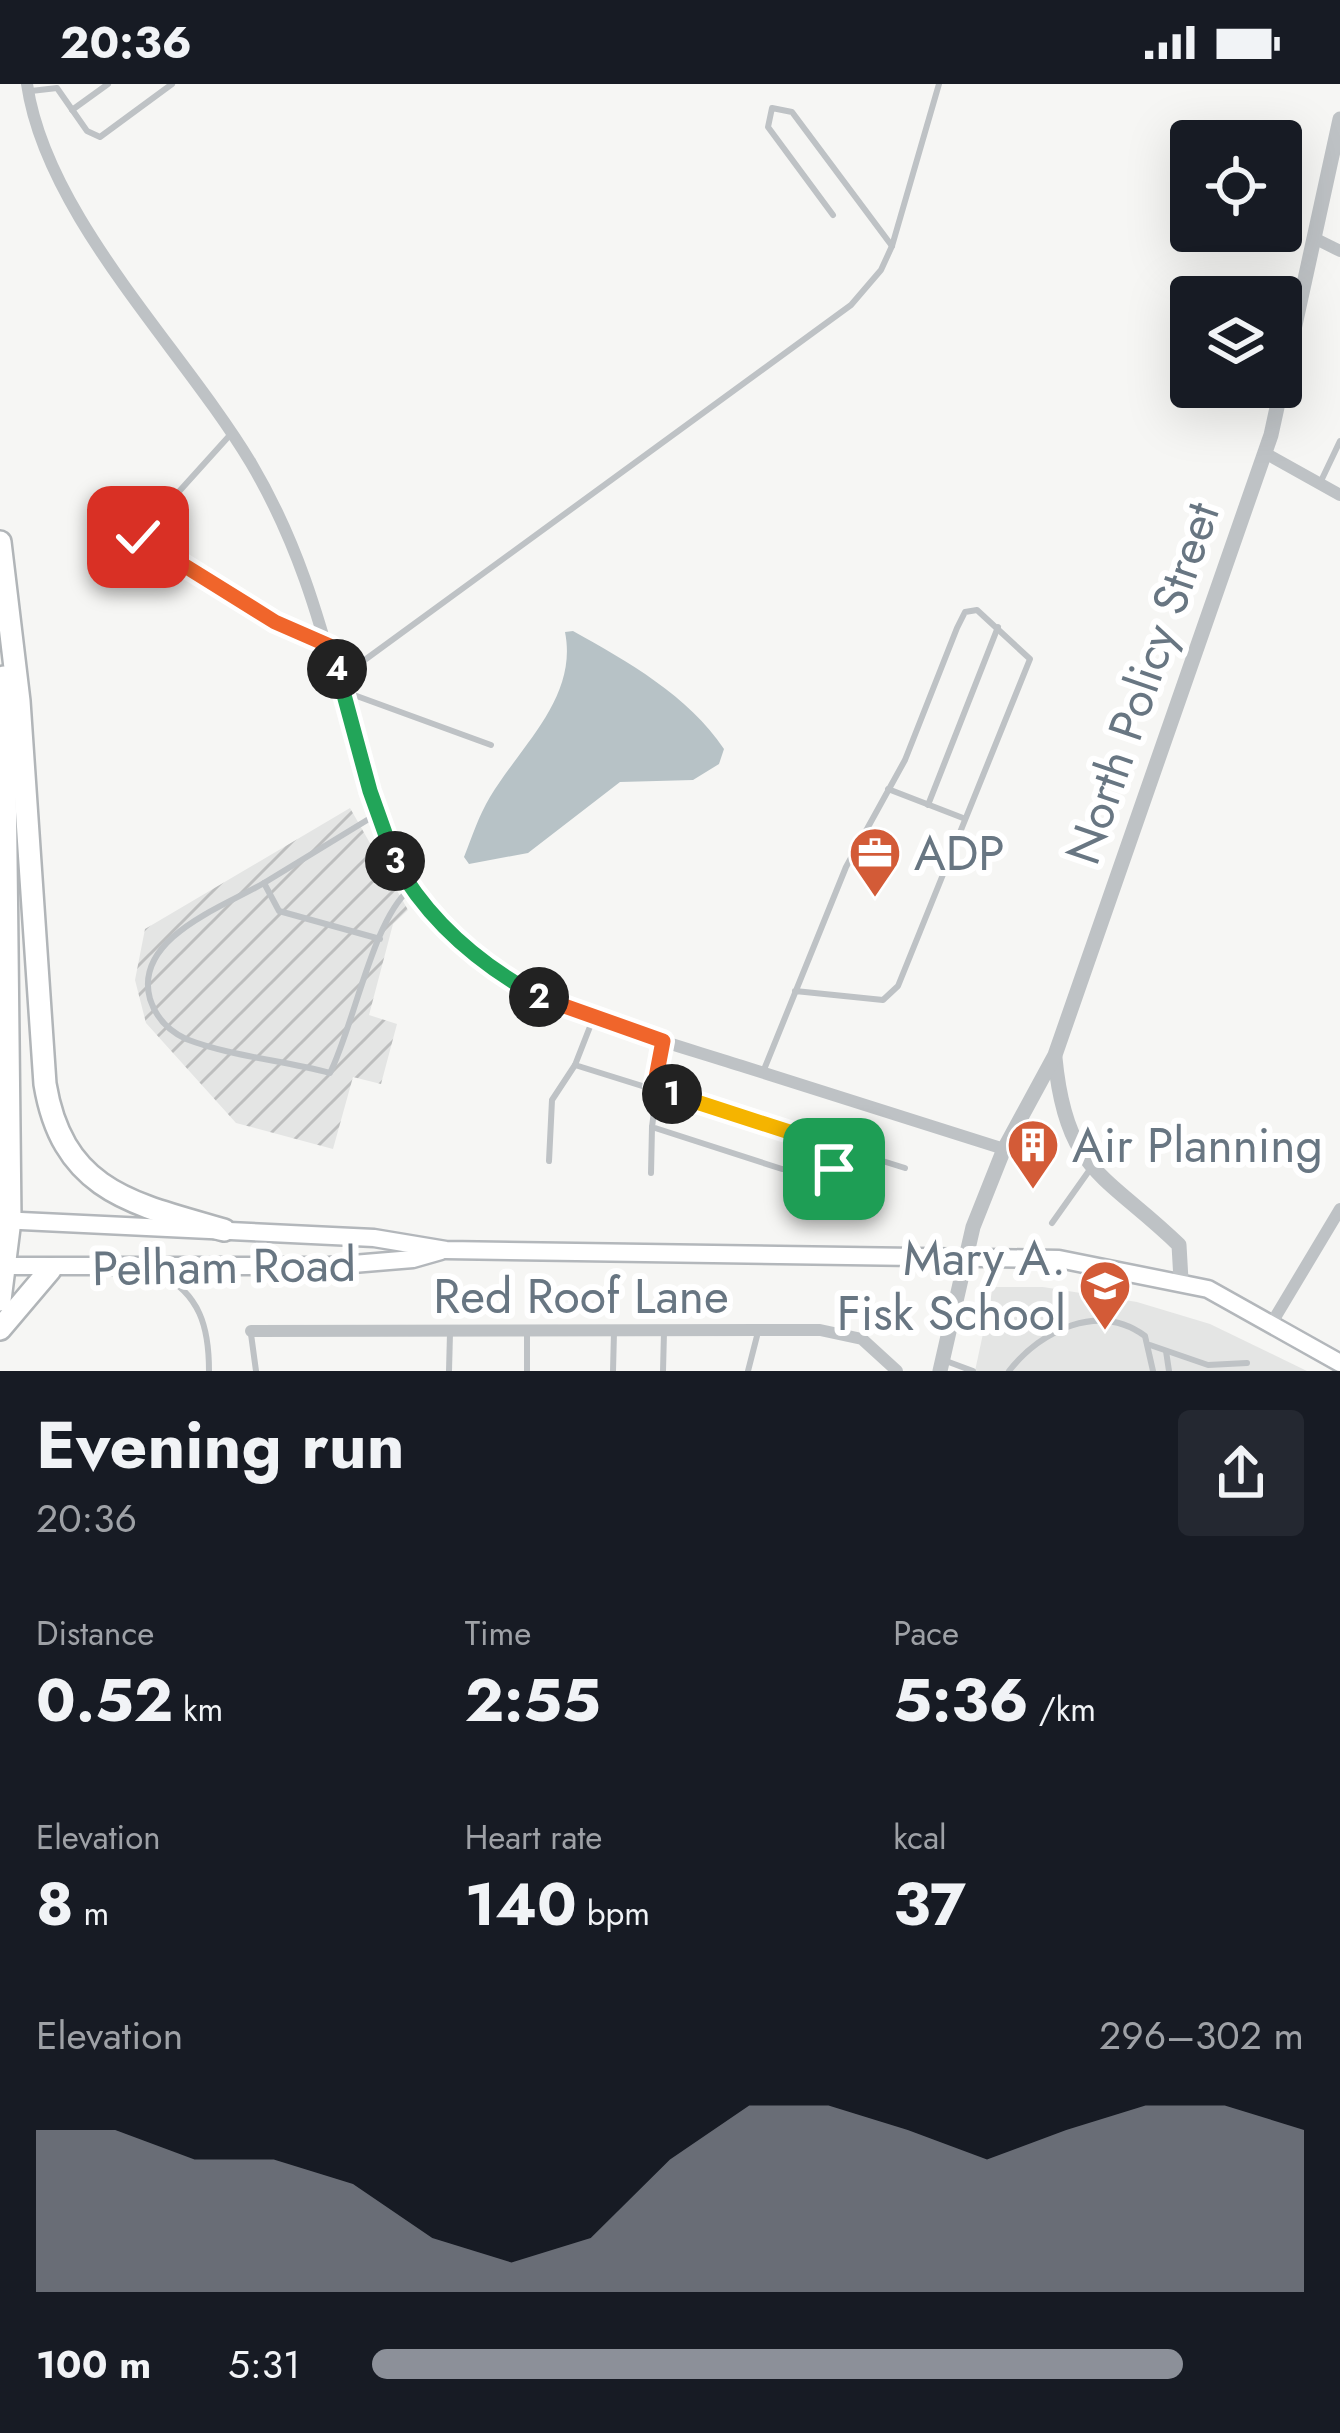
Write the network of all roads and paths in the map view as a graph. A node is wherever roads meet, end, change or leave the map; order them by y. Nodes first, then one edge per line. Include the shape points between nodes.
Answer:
1 (108, 84) edge
2 (172, 84) edge
3 (939, 84) edge
4 (57, 86) edge
5 (27, 88) edge
6 (72, 110) junction
7 (1340, 119) edge
8 (833, 215) dead end
9 (1314, 238) junction
10 (892, 246) junction
11 (1340, 251) edge
12 (232, 432) junction
13 (1340, 441) edge
14 (1264, 453) junction
15 (1320, 483) junction
16 (1340, 495) edge
17 (0, 542) edge
18 (0, 566) edge
19 (998, 627) junction
20 (330, 646) junction
21 (341, 684) junction
22 (490, 745) dead end
23 (888, 789) junction
24 (928, 805) junction
25 (377, 814) junction
26 (964, 818) junction
27 (264, 883) junction
28 (412, 888) junction
29 (380, 939) junction
30 (795, 991) junction
31 (593, 1019) junction
32 (663, 1041) junction
33 (1054, 1055) junction
34 (575, 1065) junction
35 (763, 1072) junction
36 (654, 1088) junction
37 (652, 1127) junction
38 (842, 1149) junction
39 (1004, 1149) junction
40 (549, 1161) dead end
41 (905, 1168) dead end
42 (1090, 1168) junction
43 (651, 1173) dead end
44 (1338, 1217) edge
45 (5, 1220) edge
46 (1052, 1223) dead end
47 (224, 1231) junction
48 (446, 1250) junction
49 (965, 1257) junction
50 (3, 1266) edge
51 (145, 1267) junction
52 (50, 1270) junction
53 (1181, 1280) junction
54 (0, 1300) edge
55 (1273, 1321) junction
56 (0, 1329) edge
57 (251, 1331) joint
58 (614, 1332) junction
59 (664, 1332) junction
60 (758, 1332) junction
61 (450, 1333) junction
62 (527, 1334) junction
63 (1150, 1345) junction
64 (1166, 1350) junction
65 (1247, 1363) dead end
66 (1340, 1363) edge
67 (941, 1365) edge
68 (209, 1371) edge
69 (256, 1371) edge
70 (449, 1371) edge
71 (526, 1371) edge
72 (614, 1371) edge
73 (663, 1371) edge
74 (748, 1371) edge
75 (897, 1371) edge
76 (973, 1371) edge
77 (1009, 1371) edge
78 (1154, 1371) edge
79 (1169, 1371) edge

1 - 6 lane
2 - 6 lane via 100,137
3 - 10 lane
4 - 5 lane
4 - 6 lane
5 - 12 street via 47,155 77,212
7 - 9 street, North Policy Street
8 - 10 lane via 768,127 772,108 792,112
9 - 11 street
9 - 14 street, North Policy Street
10 - 21 lane via 868,287 829,322
12 - 20 street via 285,528
12 - 20 lane via 138,537 275,622
13 - 15 lane
14 - 15 street
14 - 33 street, North Policy Street
15 - 16 street
17 - 47 highway via 45,1084 56,1130 80,1166 117,1196
18 - 45 highway
19 - 23 lane via 977,610 965,612
19 - 24 lane
19 - 26 lane via 1030,659
20 - 21 street
21 - 22 lane
21 - 25 street
23 - 24 lane
23 - 30 lane
24 - 26 lane
25 - 27 lane
25 - 28 street
26 - 30 lane via 892,994 883,1000
27 - 29 lane via 279,911
27 - 29 lane via 174,936 152,962 151,1001 180,1036 330,1073
28 - 29 lane via 393,905
28 - 31 street via 496,972
30 - 35 lane
31 - 32 street
31 - 34 lane
32 - 35 street
32 - 36 lane
33 - 39 street, North Policy Street
33 - 42 street via 1064,1114
34 - 36 lane
34 - 40 lane via 551,1100
35 - 39 street
36 - 37 lane
36 - 38 lane
37 - 38 lane via 796,1171 834,1169
37 - 43 lane
38 - 41 lane
39 - 49 street, North Policy Street
42 - 46 lane
42 - 53 street via 1179,1246
44 - 55 street
45 - 47 main road, Pelham Road
45 - 50 highway
47 - 48 main road, Pelham Road
48 - 49 main road, Pelham Road
48 - 51 main road, Pelham Road via 381,1263
49 - 53 main road, Pelham Road via 1059,1259
49 - 67 street, North Policy Street
50 - 52 main road, Pelham Road
50 - 54 highway
51 - 52 main road, Pelham Road
51 - 68 lane via 194,1300
52 - 56 highway
53 - 55 main road, Pelham Road
55 - 66 main road, Pelham Road
57 - 61 street, Red Roof Lane
57 - 69 lane
58 - 59 street, Red Roof Lane
58 - 62 street, Red Roof Lane
58 - 72 lane
59 - 60 street, Red Roof Lane
59 - 73 lane
60 - 74 lane
60 - 75 street, Red Roof Lane via 850,1335
61 - 62 street, Red Roof Lane
61 - 70 lane
62 - 71 lane
63 - 64 lane
63 - 77 lane via 1118,1322 1085,1322 1046,1336
63 - 78 lane
64 - 65 lane via 1216,1366
64 - 79 lane
67 - 76 lane

